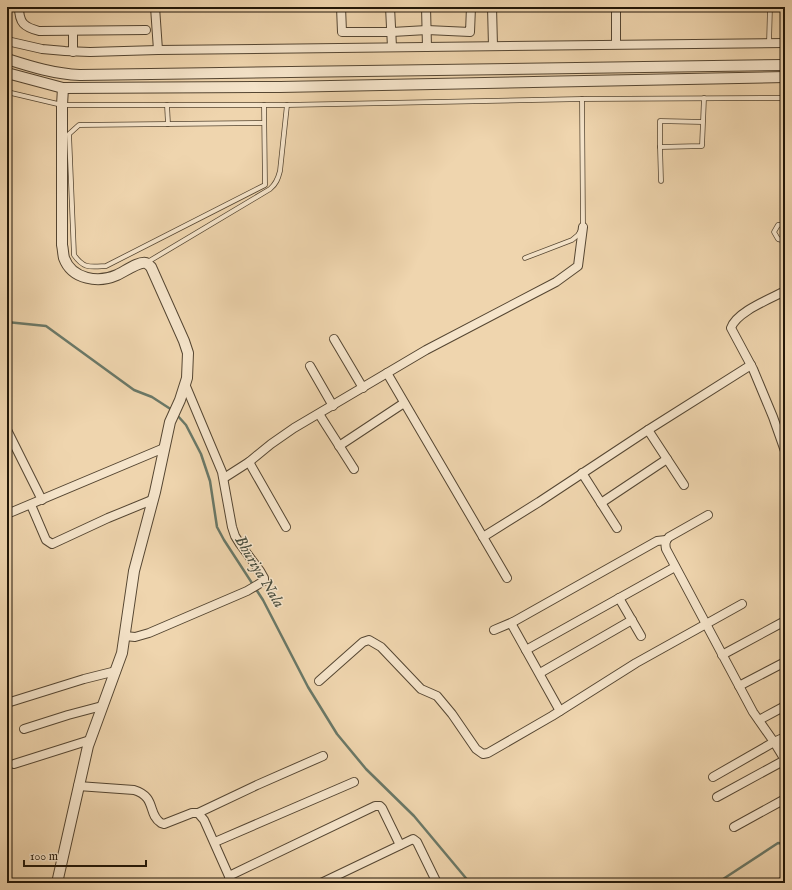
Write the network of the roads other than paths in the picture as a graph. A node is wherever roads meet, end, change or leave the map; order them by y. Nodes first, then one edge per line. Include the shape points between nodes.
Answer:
1 (19, 7) edge
2 (155, 7) edge
3 (341, 7) edge
4 (390, 7) edge
5 (426, 7) edge
6 (471, 7) edge
7 (492, 7) edge
8 (616, 7) edge
9 (770, 7) edge
10 (146, 30) dead end
11 (427, 30) junction
12 (73, 31) junction
13 (392, 32) junction
14 (7, 41) edge
15 (769, 43) junction
16 (785, 43) edge
17 (616, 44) junction
18 (428, 46) junction
19 (493, 46) junction
20 (392, 47) junction
21 (158, 50) junction
22 (73, 52) junction
23 (7, 59) edge
24 (785, 65) edge
25 (7, 73) edge
26 (785, 77) edge
27 (63, 88) junction
28 (7, 92) edge
29 (704, 98) junction
30 (785, 98) edge
31 (582, 99) junction
32 (62, 105) junction
33 (167, 105) junction
34 (264, 105) junction
35 (287, 105) junction
36 (703, 122) junction
37 (264, 123) junction
38 (168, 124) junction
39 (660, 147) junction
40 (660, 181) dead end
41 (785, 224) edge
42 (583, 227) junction
43 (785, 240) edge
44 (525, 258) dead end
45 (146, 263) junction
46 (785, 291) edge
47 (334, 339) dead end
48 (751, 365) junction
49 (310, 366) dead end
50 (387, 373) junction
51 (185, 384) junction
52 (363, 388) junction
53 (404, 403) junction
54 (333, 406) junction
55 (319, 414) junction
56 (7, 430) edge
57 (648, 430) junction
58 (339, 446) junction
59 (164, 448) junction
60 (785, 451) edge
61 (667, 459) junction
62 (249, 462) junction
63 (354, 469) dead end
64 (582, 473) junction
65 (224, 478) junction
66 (684, 485) dead end
67 (42, 500) junction
68 (152, 500) junction
69 (601, 503) junction
70 (31, 505) junction
71 (7, 514) edge
72 (708, 515) dead end
73 (286, 527) dead end
74 (617, 528) dead end
75 (483, 537) junction
76 (666, 540) junction
77 (675, 567) junction
78 (507, 578) dead end
79 (619, 598) junction
80 (742, 604) dead end
81 (632, 620) junction
82 (785, 621) edge
83 (513, 622) junction
84 (706, 624) junction
85 (494, 630) dead end
86 (125, 636) junction
87 (641, 636) dead end
88 (526, 650) junction
89 (722, 655) junction
90 (785, 662) edge
91 (116, 671) junction
92 (540, 673) junction
93 (319, 681) dead end
94 (739, 686) junction
95 (7, 703) edge
96 (102, 706) junction
97 (785, 706) edge
98 (560, 711) junction
99 (759, 720) junction
100 (24, 729) dead end
101 (785, 737) edge
102 (90, 740) junction
103 (774, 742) junction
104 (323, 756) dead end
105 (785, 760) edge
106 (14, 764) dead end
107 (713, 777) dead end
108 (354, 782) dead end
109 (78, 786) junction
110 (717, 797) dead end
111 (785, 799) edge
112 (198, 813) junction
113 (734, 827) dead end
114 (215, 842) junction
115 (400, 845) junction
116 (231, 879) edge
117 (785, 880) edge
118 (435, 882) edge
119 (57, 883) edge
120 (321, 883) edge
121 (780, 883) edge

1 - 12 street via 19,15 28,28 39,31
2 - 21 street
3 - 13 street via 342,32
4 - 13 street
5 - 11 street
6 - 11 street via 470,32
7 - 19 street
8 - 17 street
9 - 15 lane
10 - 12 street
11 - 13 street
11 - 18 street
12 - 22 street
13 - 20 street
14 - 22 street via 42,49
15 - 16 street
15 - 17 street
17 - 19 street
18 - 19 street
18 - 20 street
20 - 21 street
21 - 22 street
23 - 24 street via 62,74 80,75
25 - 27 street
26 - 27 street via 288,87
27 - 32 street
28 - 32 lane
29 - 30 lane
29 - 31 lane
29 - 36 lane
31 - 35 lane
31 - 42 lane
32 - 33 lane
32 - 45 street via 62,246 65,259 78,274 100,279
33 - 34 lane
33 - 38 lane
34 - 35 lane
34 - 37 lane
35 - 45 lane via 280,171 275,184
36 - 39 lane via 702,146
36 - 39 lane via 660,121
37 - 38 lane
37 - 38 lane via 265,185 106,266 88,267 79,262 74,255 69,134 79,125
39 - 40 lane
41 - 43 lane via 778,225 774,232 778,239
42 - 44 lane via 572,240
42 - 50 street via 578,266 556,282
45 - 51 street via 151,267 188,353
46 - 48 street via 744,313 733,323 733,333
47 - 52 street
48 - 57 street
48 - 60 street
49 - 54 street
50 - 52 street
50 - 53 street
51 - 59 street via 170,422
51 - 65 street
52 - 54 street
53 - 58 street
53 - 75 street
54 - 55 street
55 - 58 street
55 - 62 street via 280,437
56 - 67 street
57 - 61 street
57 - 64 street
58 - 63 street
59 - 67 street
59 - 68 street
61 - 66 street
61 - 69 street
62 - 65 street
62 - 73 street
64 - 69 street
64 - 75 street
65 - 86 street via 235,536 260,571 264,578 263,583 140,636
67 - 70 street
68 - 70 street via 52,544 46,540
68 - 86 street via 134,571
69 - 74 street
70 - 71 street
72 - 76 street
75 - 78 street
76 - 77 street via 666,549
76 - 83 street via 657,541
77 - 79 street
77 - 84 street
79 - 81 street
79 - 88 street
80 - 84 street
81 - 87 street
81 - 92 street
82 - 89 street
83 - 85 street
83 - 88 street via 512,625
84 - 89 street
84 - 98 street via 636,663
86 - 91 street
88 - 92 street
89 - 94 street
90 - 94 street
91 - 95 street
91 - 96 street
92 - 98 street
93 - 98 street via 363,642 369,640 381,647 421,689 437,696 476,749 483,754 493,751
94 - 99 street
96 - 100 street
96 - 102 street
97 - 99 street
99 - 103 street
101 - 103 street
102 - 106 street
102 - 109 street
103 - 105 street
103 - 107 street
104 - 112 street
105 - 110 street
108 - 114 street
109 - 112 street via 140,792 150,801 161,824
109 - 119 street
111 - 113 street
112 - 114 street
114 - 116 street
115 - 116 street via 382,808 375,806
115 - 118 street via 410,840 417,842
115 - 120 street
117 - 121 street

